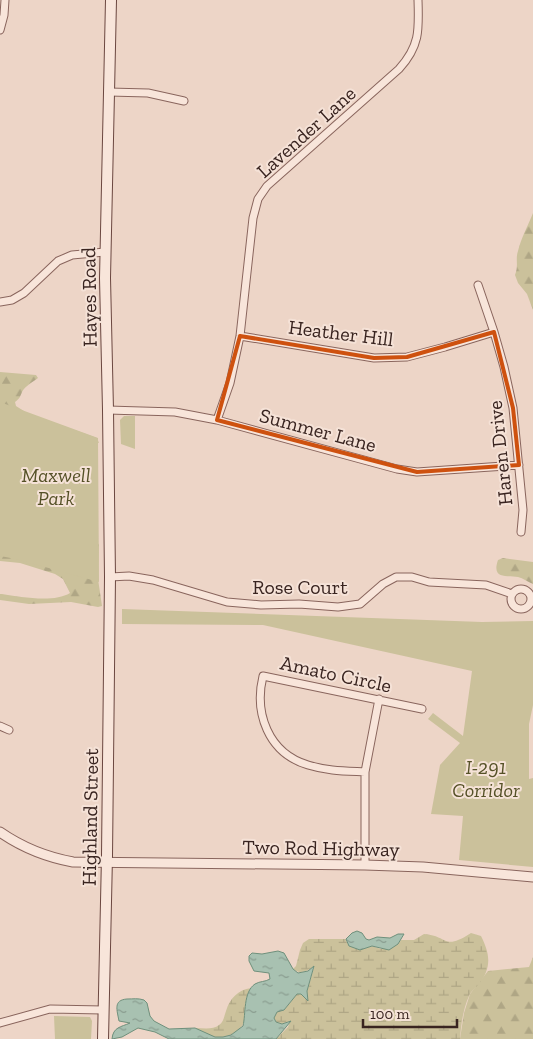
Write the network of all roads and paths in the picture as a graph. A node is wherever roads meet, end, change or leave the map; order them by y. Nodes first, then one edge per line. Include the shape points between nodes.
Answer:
1 (5, 0) edge
2 (111, 0) edge
3 (418, 0) edge
4 (0, 30) edge
5 (109, 92) junction
6 (184, 101) dead end
7 (105, 252) junction
8 (478, 285) dead end
9 (0, 302) edge
10 (494, 332) junction
11 (240, 336) junction
12 (108, 410) junction
13 (217, 420) junction
14 (519, 465) junction
15 (521, 532) dead end
16 (110, 577) junction
17 (110, 594) joint
18 (512, 594) dead end
19 (380, 699) junction
20 (422, 708) dead end
21 (0, 726) edge
22 (9, 730) dead end
23 (365, 772) junction
24 (0, 832) edge
25 (107, 863) junction
26 (365, 865) junction
27 (533, 877) edge
28 (104, 1010) junction
29 (0, 1023) edge
30 (103, 1039) edge

1 - 4 street
2 - 5 main road, Hayes Road
3 - 11 street, Lavender Lane via 419,25 410,57 268,186 258,199
5 - 6 street via 148,94
5 - 7 main road, Hayes Road
7 - 9 street via 72,255 58,261 24,293
7 - 12 main road, Hayes Road
8 - 10 street, Haren Drive
10 - 11 street, Heather Hill via 406,357 374,358
10 - 14 street, Haren Drive via 513,408
11 - 13 street, Lavender Lane via 230,383
12 - 13 street, Summer Lane via 175,412
12 - 16 main road, Hayes Road
13 - 14 street, Summer Lane via 417,472
14 - 15 street, Haren Drive via 523,510
16 - 17 main road, Hayes Road
16 - 18 street, Rose Court via 153,580 227,602 261,605 338,607 360,604 396,577 486,585
17 - 25 main road, Highland Street
19 - 20 street, Amato Circle
19 - 23 street
19 - 23 street, Amato Circle via 263,676 260,689 259,706 266,727 274,743 289,756 325,770
21 - 22 street
23 - 26 street
24 - 25 street, Two Rod Highway via 50,858
25 - 26 street, Two Rod Highway
25 - 28 main road, Highland Street
26 - 27 street, Two Rod Highway
28 - 29 street via 50,1009
28 - 30 main road, Highland Street

